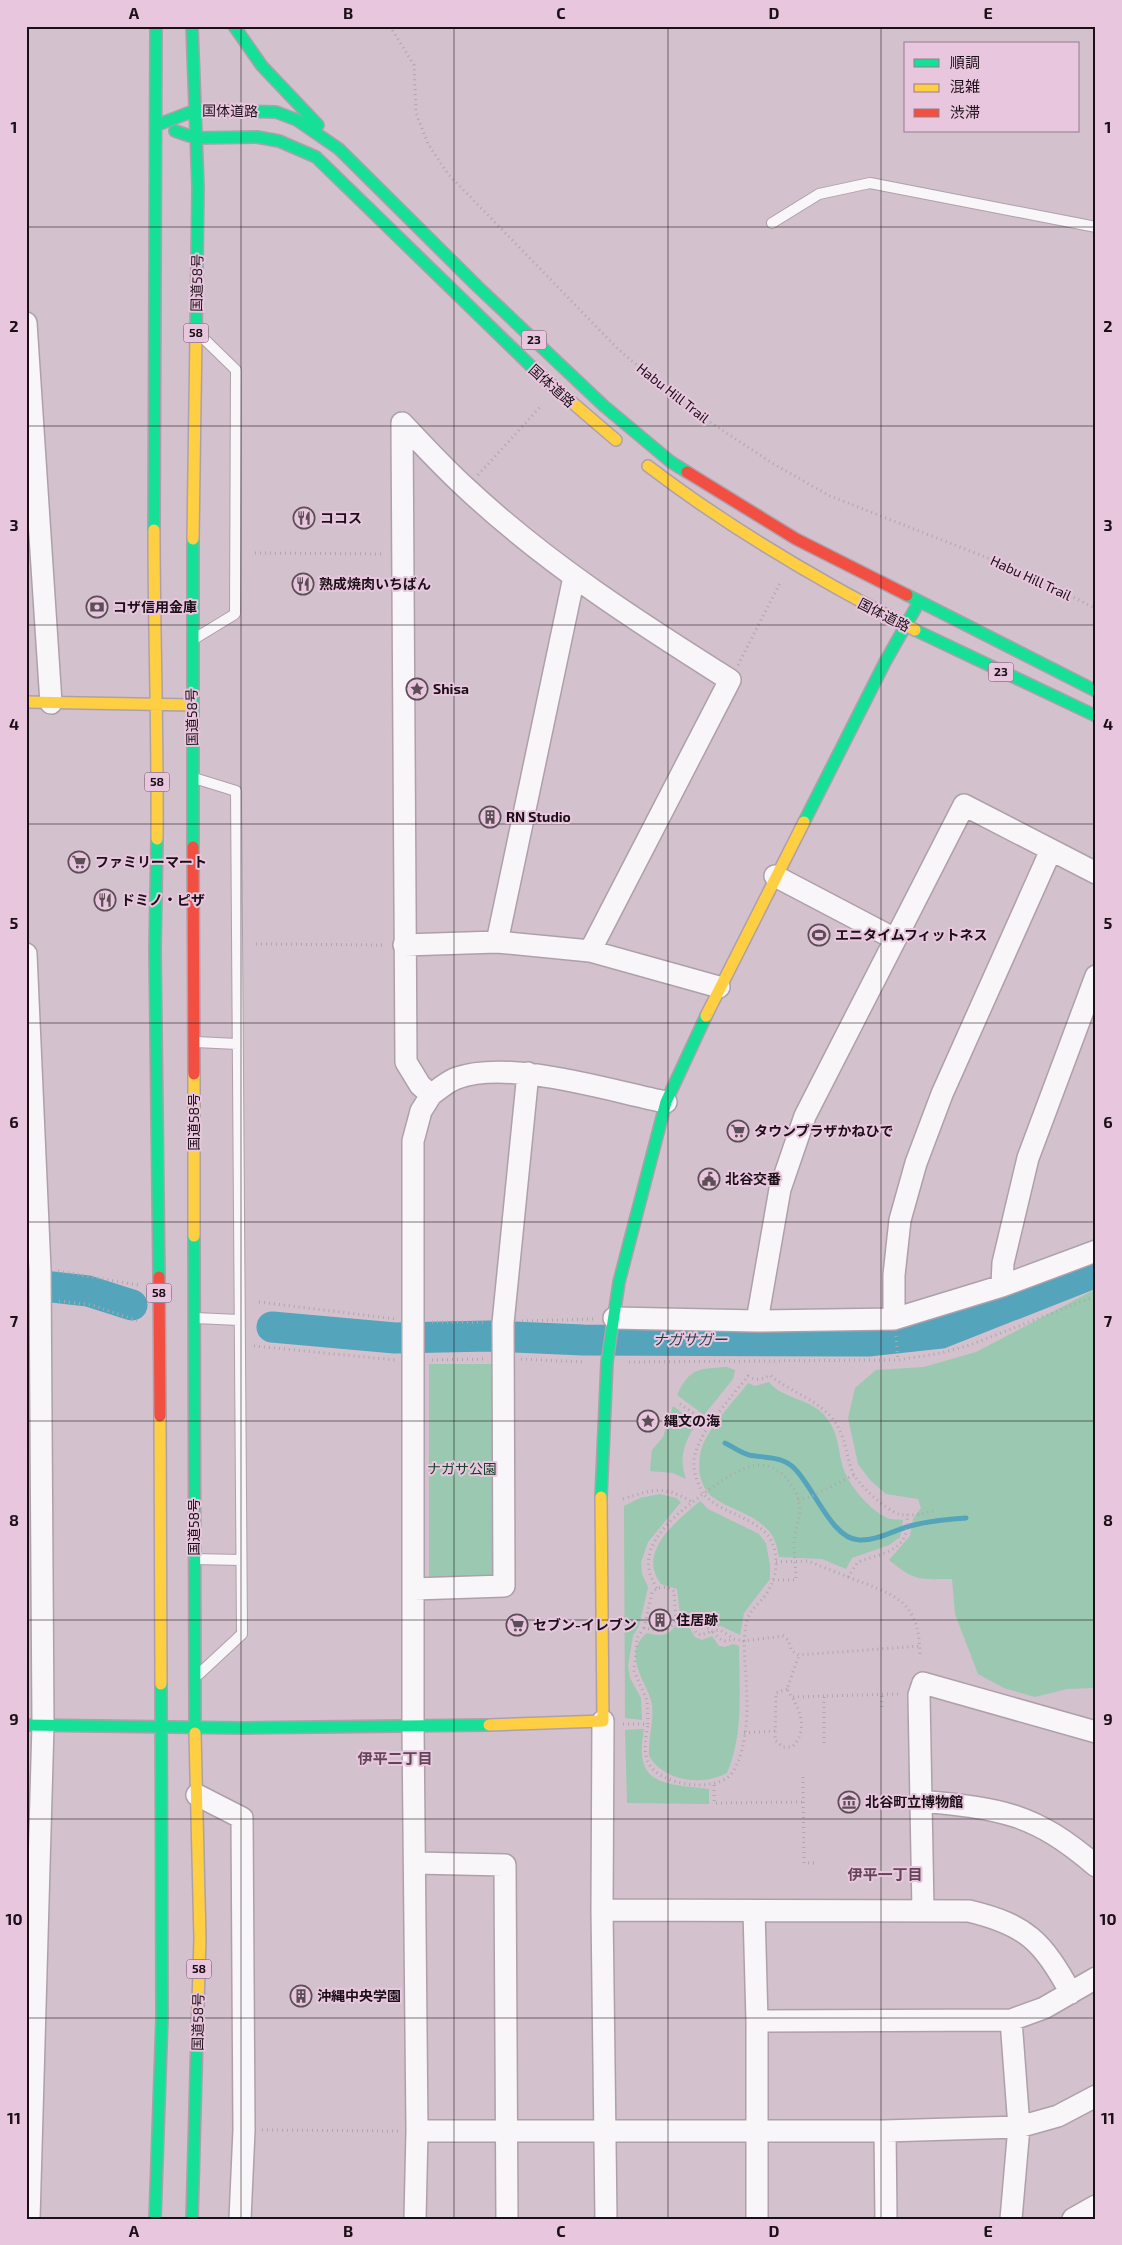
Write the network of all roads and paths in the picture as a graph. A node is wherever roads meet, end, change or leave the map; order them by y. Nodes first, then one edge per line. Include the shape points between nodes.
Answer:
1 (156, 26) edge
2 (192, 26) edge
3 (234, 26) edge
4 (390, 26) edge
5 (196, 110) junction
6 (157, 125) junction
7 (196, 138) junction
8 (339, 150) junction
9 (772, 223) dead end
10 (1096, 228) edge
11 (26, 323) edge
12 (196, 331) junction
13 (546, 400) dead end
14 (623, 445) dead end
15 (638, 457) dead end
16 (466, 488) junction
17 (255, 553) dead end
18 (402, 554) junction
19 (574, 577) junction
20 (782, 578) dead end
21 (919, 602) junction
22 (1096, 609) edge
23 (906, 626) junction
24 (191, 641) junction
25 (730, 680) junction
26 (1096, 691) edge
27 (26, 702) edge
28 (50, 703) junction
29 (155, 705) junction
30 (192, 705) junction
31 (1096, 716) edge
32 (193, 778) junction
33 (1051, 850) junction
34 (1096, 873) edge
35 (775, 876) junction
36 (895, 939) junction
37 (497, 942) junction
38 (256, 944) dead end
39 (404, 945) junction
40 (590, 951) junction
41 (26, 954) edge
42 (1096, 976) edge
43 (719, 987) junction
44 (194, 1042) junction
45 (237, 1044) junction
46 (528, 1073) junction
47 (431, 1094) junction
48 (666, 1102) junction
49 (1096, 1251) edge
50 (40, 1269) junction
51 (1002, 1286) junction
52 (159, 1289) junction
53 (1096, 1296) edge
54 (40, 1298) junction
55 (259, 1302) dead end
56 (193, 1318) junction
57 (614, 1319) junction
58 (894, 1319) junction
59 (239, 1320) junction
60 (758, 1321) junction
61 (413, 1322) junction
62 (503, 1323) junction
63 (160, 1328) junction
64 (626, 1362) dead end
65 (680, 1404) dead end
66 (711, 1425) junction
67 (854, 1475) junction
68 (703, 1494) junction
69 (798, 1499) junction
70 (619, 1500) dead end
71 (692, 1502) junction
72 (937, 1510) dead end
73 (907, 1514) junction
74 (194, 1559) junction
75 (240, 1560) junction
76 (796, 1561) junction
77 (776, 1562) junction
78 (848, 1577) junction
79 (773, 1580) junction
80 (657, 1588) junction
81 (414, 1589) junction
82 (676, 1621) junction
83 (692, 1622) junction
84 (644, 1628) junction
85 (712, 1631) junction
86 (734, 1639) junction
87 (744, 1641) junction
88 (920, 1646) junction
89 (920, 1654) dead end
90 (799, 1655) junction
91 (194, 1678) junction
92 (787, 1689) junction
93 (882, 1694) junction
94 (920, 1695) junction
95 (824, 1696) junction
96 (793, 1697) junction
97 (882, 1707) dead end
98 (611, 1722) junction
99 (648, 1724) junction
100 (35, 1725) edge
101 (413, 1727) junction
102 (161, 1728) junction
103 (196, 1728) junction
104 (775, 1731) junction
105 (1096, 1732) edge
106 (744, 1733) junction
107 (824, 1743) dead end
108 (803, 1777) dead end
109 (714, 1785) junction
110 (197, 1795) junction
111 (922, 1801) junction
112 (804, 1802) junction
113 (816, 1863) dead end
114 (416, 1864) junction
115 (1096, 1866) edge
116 (602, 1910) junction
117 (923, 1910) junction
118 (754, 1911) junction
119 (1096, 1978) edge
120 (1071, 1993) junction
121 (1011, 2020) junction
122 (757, 2021) junction
123 (1096, 2096) edge
124 (29, 2115) edge
125 (1019, 2127) junction
126 (244, 2130) junction
127 (417, 2131) junction
128 (885, 2131) junction
129 (507, 2132) junction
130 (606, 2132) junction
131 (756, 2132) junction
132 (1096, 2206) edge
133 (30, 2219) edge
134 (156, 2219) edge
135 (192, 2219) edge
136 (240, 2219) edge
137 (415, 2219) edge
138 (507, 2219) edge
139 (606, 2219) edge
140 (757, 2219) edge
141 (886, 2219) edge
142 (1011, 2219) edge
143 (1074, 2219) edge

1 - 6 main road, 58
2 - 5 main road, 国道58号 / 58
3 - 8 main road via 262,66
4 - 22 path, Habu Hill Trail via 414,66 416,113 428,144 448,174 618,350 684,405 772,463 830,496 1031,575
5 - 6 main road, 国体道路 / 23
5 - 7 main road, 国道58号 / 58
5 - 8 main road, 国体道路 / 23 via 276,112 297,120
6 - 7 main road, 国体道路 / 23
6 - 29 main road, 58 via 153,424
7 - 12 main road, 国道58号 / 58
7 - 14 main road, 国体道路 / 23 via 257,137 287,144 316,157 555,390
8 - 21 main road, 国体道路 / 23 via 583,386 671,462 796,539
9 - 10 lane via 819,194 870,183
11 - 28 street
12 - 24 main road, 国道58号 / 58
12 - 24 lane via 236,370 235,614
13 - 16 path
15 - 23 main road, 国体道路 / 23 via 668,482 789,565
16 - 18 street via 402,423
16 - 19 street
17 - 18 path
18 - 39 street
19 - 25 street
19 - 37 street
20 - 25 path
21 - 23 main road
21 - 26 main road, 国体道路 / 23
23 - 31 main road, 国体道路 / 23
23 - 35 main road
24 - 30 main road, 国道58号 / 58
25 - 40 street
27 - 28 main road
28 - 29 main road
29 - 30 main road
29 - 52 main road, 58 via 158,765 155,959
30 - 32 main road, 国道58号 / 58
32 - 44 main road, 国道58号 / 58
32 - 45 lane via 236,791
33 - 34 street
33 - 36 street via 964,804
33 - 58 street via 942,1094 916,1163 900,1220 894,1274
35 - 36 street
35 - 43 main road
36 - 60 street via 805,1116 780,1189
37 - 39 street
37 - 40 street
38 - 39 path
39 - 47 street via 406,1062 420,1085
40 - 43 street
41 - 50 street
42 - 51 street via 1028,1158 1003,1263
43 - 48 main road
44 - 45 lane
44 - 56 main road, 国道58号 / 58
45 - 59 lane
46 - 47 street via 483,1072 456,1078
46 - 48 street
46 - 62 street
47 - 61 street via 421,1112 413,1141
48 - 57 main road via 619,1282
49 - 51 street
50 - 52 path
50 - 54 street
51 - 58 street
52 - 63 main road, 58
53 - 64 path via 941,1353 898,1359
54 - 63 path via 92,1305
54 - 100 street
55 - 61 path
56 - 59 lane
56 - 74 main road, 国道58号 / 58
57 - 60 street
57 - 62 path
57 - 98 main road via 607,1361 601,1474
58 - 60 street
59 - 75 lane
61 - 62 path
61 - 81 street
62 - 81 street via 504,1586
63 - 102 main road, 58
65 - 66 path
66 - 67 path via 748,1376 754,1380 770,1375 784,1387 818,1405 842,1430
66 - 68 path via 695,1452 694,1464
67 - 69 path via 810,1498
67 - 73 path via 891,1510
68 - 69 path via 745,1467 763,1464 780,1472
68 - 71 path
68 - 77 path via 727,1512 761,1528 771,1539
69 - 76 path via 800,1510 794,1544
70 - 71 path via 660,1489 676,1492
71 - 80 path via 661,1533 649,1551 648,1567
72 - 73 path
73 - 78 path via 906,1533 892,1550 880,1557 858,1562
74 - 75 lane
74 - 91 main road, 国道58号 / 58
75 - 91 lane via 242,1634
76 - 77 path
76 - 78 path via 821,1565
76 - 79 path via 796,1580
77 - 79 path
78 - 88 path via 888,1593 904,1604 914,1615
79 - 87 path via 748,1618
80 - 82 path via 667,1587 674,1591
80 - 84 path via 652,1593
81 - 101 street
82 - 83 path
82 - 84 path via 669,1630 661,1632
83 - 85 path
83 - 85 path via 696,1633 701,1635
84 - 99 path via 637,1638 634,1671 647,1700
85 - 86 path via 720,1630
85 - 86 path via 720,1640
86 - 87 path
87 - 90 path via 783,1636 792,1651
87 - 106 path
88 - 89 path
88 - 90 path
90 - 92 path
91 - 103 main road, 国道58号 / 58
92 - 96 path
92 - 104 path via 776,1693
93 - 94 path
93 - 95 path
93 - 97 path
94 - 105 street via 923,1683
94 - 111 street
95 - 96 path
95 - 107 path
96 - 104 path via 802,1714 798,1740 792,1746 782,1746 775,1740
98 - 99 path
98 - 101 main road
98 - 116 street
99 - 109 path via 645,1747 648,1763 656,1772 672,1781
100 - 102 main road
100 - 124 street
101 - 103 main road
101 - 114 street
102 - 103 main road
102 - 134 main road, 58 via 162,2017
103 - 110 main road, 国道58号 / 58
104 - 106 path
106 - 109 path via 734,1770 728,1778
108 - 112 path
109 - 112 path via 714,1803
110 - 126 street via 242,1818
110 - 135 main road, 国道58号 / 58 via 200,1939
111 - 115 street via 1000,1810 1022,1817 1047,1829
111 - 117 street
112 - 113 path via 804,1862
114 - 127 street
114 - 129 street via 505,1865
116 - 118 street
116 - 130 street
117 - 118 street
117 - 120 street via 969,1911 1001,1919 1018,1928 1053,1960
118 - 122 street
119 - 120 street
120 - 121 street via 1044,2008
121 - 122 street
121 - 125 street
122 - 131 street
123 - 125 street via 1058,2116
124 - 133 street
125 - 128 street
125 - 142 street
126 - 127 path
126 - 136 street
127 - 129 street
127 - 137 street
128 - 131 street
128 - 141 street
129 - 130 street
129 - 138 street
130 - 131 street
130 - 139 street
131 - 140 street
132 - 143 street

